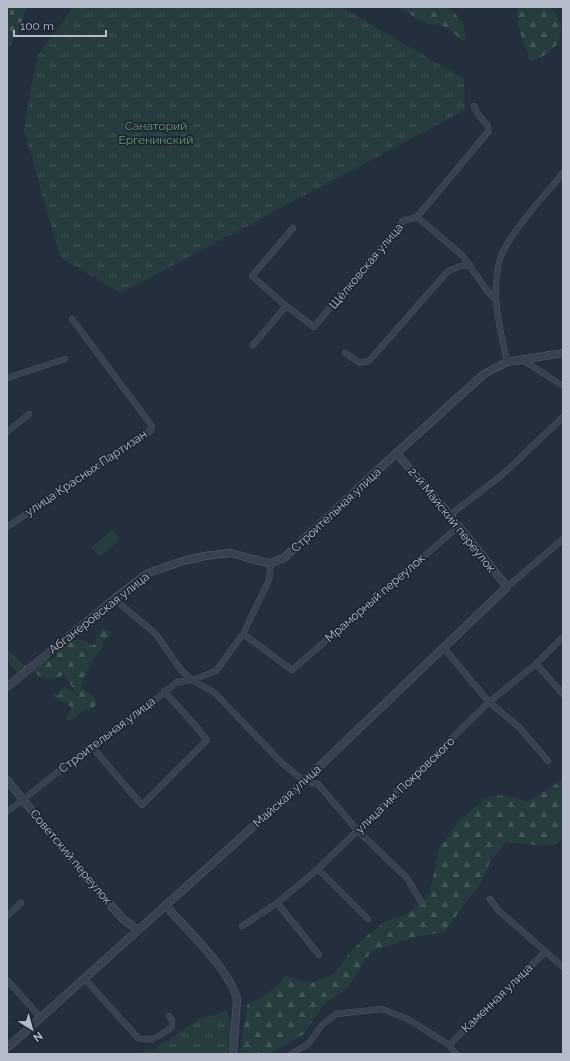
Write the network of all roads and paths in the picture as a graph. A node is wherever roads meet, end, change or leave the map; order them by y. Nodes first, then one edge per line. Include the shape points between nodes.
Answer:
1 (474, 106) dead end
2 (563, 173) edge
3 (417, 217) junction
4 (293, 228) dead end
5 (470, 265) junction
6 (496, 299) junction
7 (286, 306) junction
8 (72, 319) dead end
9 (253, 345) dead end
10 (563, 353) edge
11 (345, 354) dead end
12 (65, 359) dead end
13 (521, 359) junction
14 (507, 362) junction
15 (7, 378) edge
16 (563, 386) edge
17 (29, 414) dead end
18 (563, 417) edge
19 (7, 432) edge
20 (397, 454) junction
21 (450, 515) junction
22 (458, 526) junction
23 (7, 527) edge
24 (563, 539) edge
25 (271, 563) junction
26 (506, 587) junction
27 (114, 599) junction
28 (243, 634) junction
29 (563, 637) edge
30 (443, 647) junction
31 (536, 664) junction
32 (192, 680) junction
33 (7, 687) edge
34 (164, 691) junction
35 (563, 694) edge
36 (489, 702) junction
37 (91, 746) junction
38 (548, 761) dead end
39 (7, 780) edge
40 (304, 781) junction
41 (22, 799) junction
42 (7, 812) edge
43 (359, 831) junction
44 (318, 869) junction
45 (490, 900) dead end
46 (21, 903) dead end
47 (277, 903) junction
48 (422, 903) dead end
49 (166, 906) junction
50 (7, 916) edge
51 (368, 919) dead end
52 (242, 926) dead end
53 (138, 930) junction
54 (545, 952) junction
55 (319, 956) dead end
56 (563, 967) edge
57 (84, 978) junction
58 (7, 980) edge
59 (168, 1016) dead end
60 (40, 1017) junction
61 (449, 1045) junction
62 (7, 1048) edge
63 (233, 1054) edge
64 (291, 1054) edge
65 (456, 1054) edge

1 - 3 street, Щёлковская улица via 488,126 488,132
2 - 6 street via 510,240 500,258 496,275
3 - 5 street via 462,255
3 - 7 street, Щёлковская улица via 403,221 314,327
4 - 7 street via 252,276
5 - 6 street via 488,292
5 - 11 street via 448,271 369,361 360,363
6 - 14 street via 499,328
7 - 9 street
8 - 23 street, улица Красных Партизан via 152,426 151,430
10 - 13 street, Строительная улица
12 - 15 street
13 - 14 street, Строительная улица
13 - 16 street
14 - 20 street, Строительная улица via 484,374
17 - 19 street
18 - 21 street via 502,475
20 - 21 street, 2-й Майский переулок
20 - 25 street, Строительная улица via 297,547 284,558
21 - 22 street, 2-й Майский переулок
22 - 26 street, 2-й Майский переулок
22 - 28 street, Мраморный переулок via 292,670
24 - 26 street, Майская улица
25 - 27 street, Абганеровская улица via 232,553 204,556 148,573
25 - 28 street, Строительная улица via 269,580
26 - 30 street, Майская улица
27 - 32 street via 156,634 181,670
27 - 33 street, Абганеровская улица
28 - 32 street, Строительная улица via 216,671
29 - 31 street, улица им. Покровского
30 - 36 street
30 - 40 street, Майская улица
31 - 35 street
31 - 36 street, улица им. Покровского
32 - 34 street, Строительная улица via 177,682
32 - 40 street via 215,694 282,763
34 - 37 street, Строительная улица via 137,715
34 - 37 street via 207,740 142,806
36 - 38 street via 519,727
36 - 43 street, улица им. Покровского
37 - 41 street, Строительная улица
39 - 41 street, Советский переулок
40 - 43 street via 318,784
40 - 49 street, Майская улица
41 - 42 street, Строительная улица
41 - 53 street, Советский переулок via 123,919
43 - 44 street, улица им. Покровского
43 - 48 street via 407,878
44 - 47 street, улица им. Покровского
44 - 51 street
45 - 54 street
46 - 50 street
47 - 52 street, улица им. Покровского
47 - 55 street
49 - 53 street, Майская улица
49 - 63 street via 232,983 238,1000
53 - 57 street, Майская улица
54 - 56 street
54 - 61 street, Каменная улица
57 - 59 street via 138,1038 151,1040 160,1036 172,1027 172,1020
57 - 60 street, Майская улица
58 - 60 street
60 - 62 street, Майская улица
61 - 64 street via 408,1019 382,1009 336,1014 322,1025 308,1044
61 - 65 street

